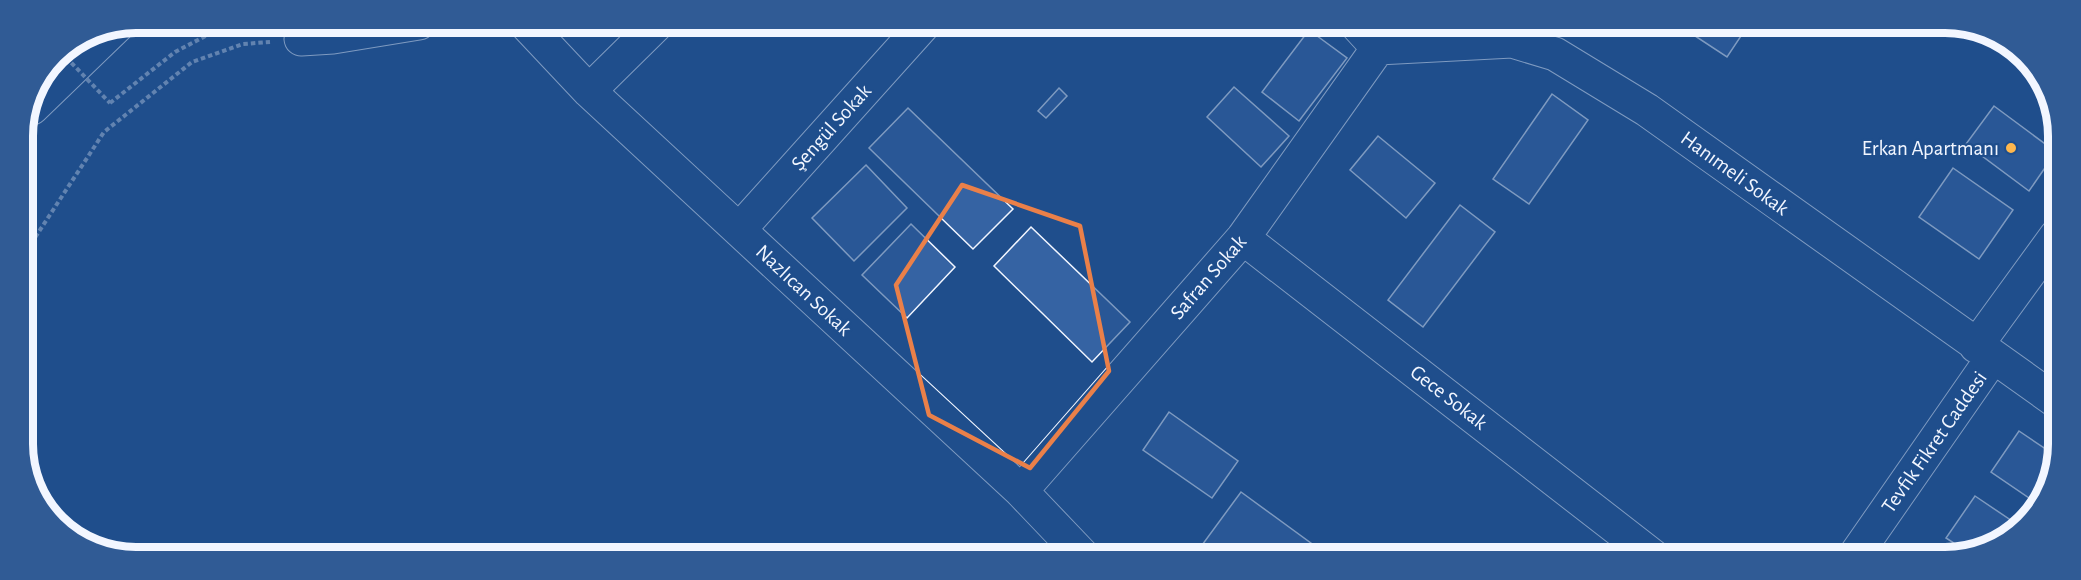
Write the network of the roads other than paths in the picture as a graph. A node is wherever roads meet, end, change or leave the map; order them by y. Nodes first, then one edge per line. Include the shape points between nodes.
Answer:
1 (353, 33) edge
2 (534, 33) edge
3 (648, 33) edge
4 (916, 33) edge
5 (1364, 33) edge
6 (105, 38) edge
7 (301, 39) road end
8 (1555, 39) edge
9 (1378, 48) junction
10 (589, 91) junction
11 (40, 100) edge
12 (739, 230) junction
13 (1244, 238) junction
14 (2048, 249) edge
15 (1984, 351) junction
16 (2048, 396) edge
17 (1021, 491) junction
18 (1074, 547) edge
19 (1641, 547) edge
20 (1860, 547) edge

1 - 7 main road
2 - 10 main road, Nazlıcan Sokak
3 - 10 main road
4 - 12 main road, Şengül Sokak
5 - 9 main road
6 - 11 main road
8 - 9 main road, Hanımeli Sokak
8 - 15 main road, Hanımeli Sokak via 1647,110
9 - 13 main road, Safran Sokak
10 - 12 main road, Nazlıcan Sokak
12 - 17 main road, Nazlıcan Sokak
13 - 17 main road, Safran Sokak
13 - 19 main road, Gece Sokak
14 - 15 main road, Tevfik Fikret Caddesi
15 - 16 main road, Hanımeli Sokak
15 - 20 main road, Tevfik Fikret Caddesi
17 - 18 main road, Nazlıcan Sokak

